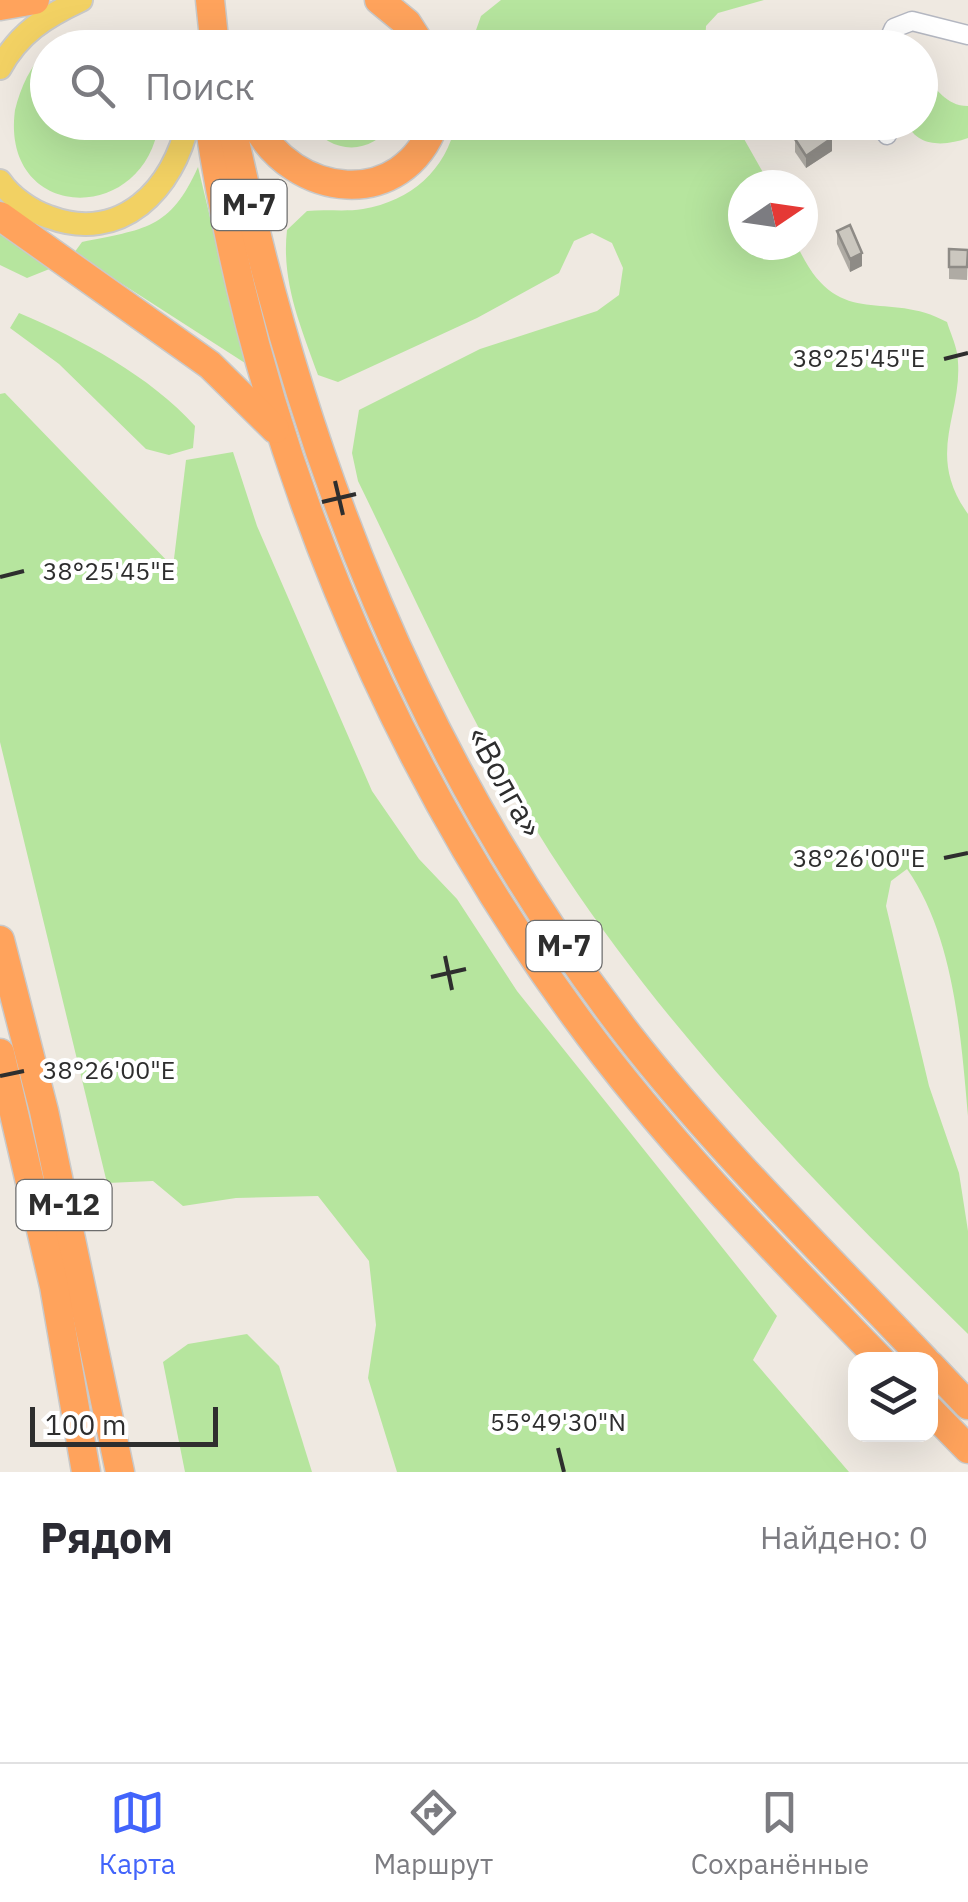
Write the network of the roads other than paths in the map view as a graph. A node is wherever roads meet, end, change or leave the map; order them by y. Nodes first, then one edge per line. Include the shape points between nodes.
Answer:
1 (36, 0) edge
2 (82, 0) edge
3 (194, 0) edge
4 (210, 0) edge
5 (379, 0) edge
6 (0, 6) edge
7 (205, 30) edge
8 (211, 30) edge
9 (412, 30) edge
10 (893, 30) edge
11 (968, 35) edge
12 (0, 68) edge
13 (183, 140) edge
14 (213, 140) edge
15 (235, 140) edge
16 (269, 140) edge
17 (425, 140) edge
18 (0, 180) edge
19 (0, 216) edge
20 (282, 436) junction
21 (0, 940) edge
22 (0, 1053) edge
23 (874, 1352) edge
24 (918, 1352) edge
25 (938, 1373) edge
26 (968, 1404) edge
27 (938, 1418) edge
28 (968, 1449) edge
29 (86, 1472) edge
30 (120, 1472) edge

1 - 6 highway
2 - 12 main road via 36,22
3 - 7 highway
4 - 8 highway
5 - 9 highway
10 - 11 lane via 912,21
13 - 18 main road via 174,171 152,198 100,224 65,223 34,212
14 - 20 highway, «Волга» / М-7 via 243,296
15 - 24 highway, «Волга» / М-7 via 298,394 374,604 514,870 590,984 668,1082
16 - 17 highway via 288,163 318,180 348,186 398,173
19 - 20 highway via 210,365
20 - 23 highway, «Волга» / М-7 via 392,708 532,954 676,1141
21 - 30 highway, М-12 via 44,1111
22 - 29 highway, М-12 via 54,1286
25 - 26 highway
27 - 28 highway

